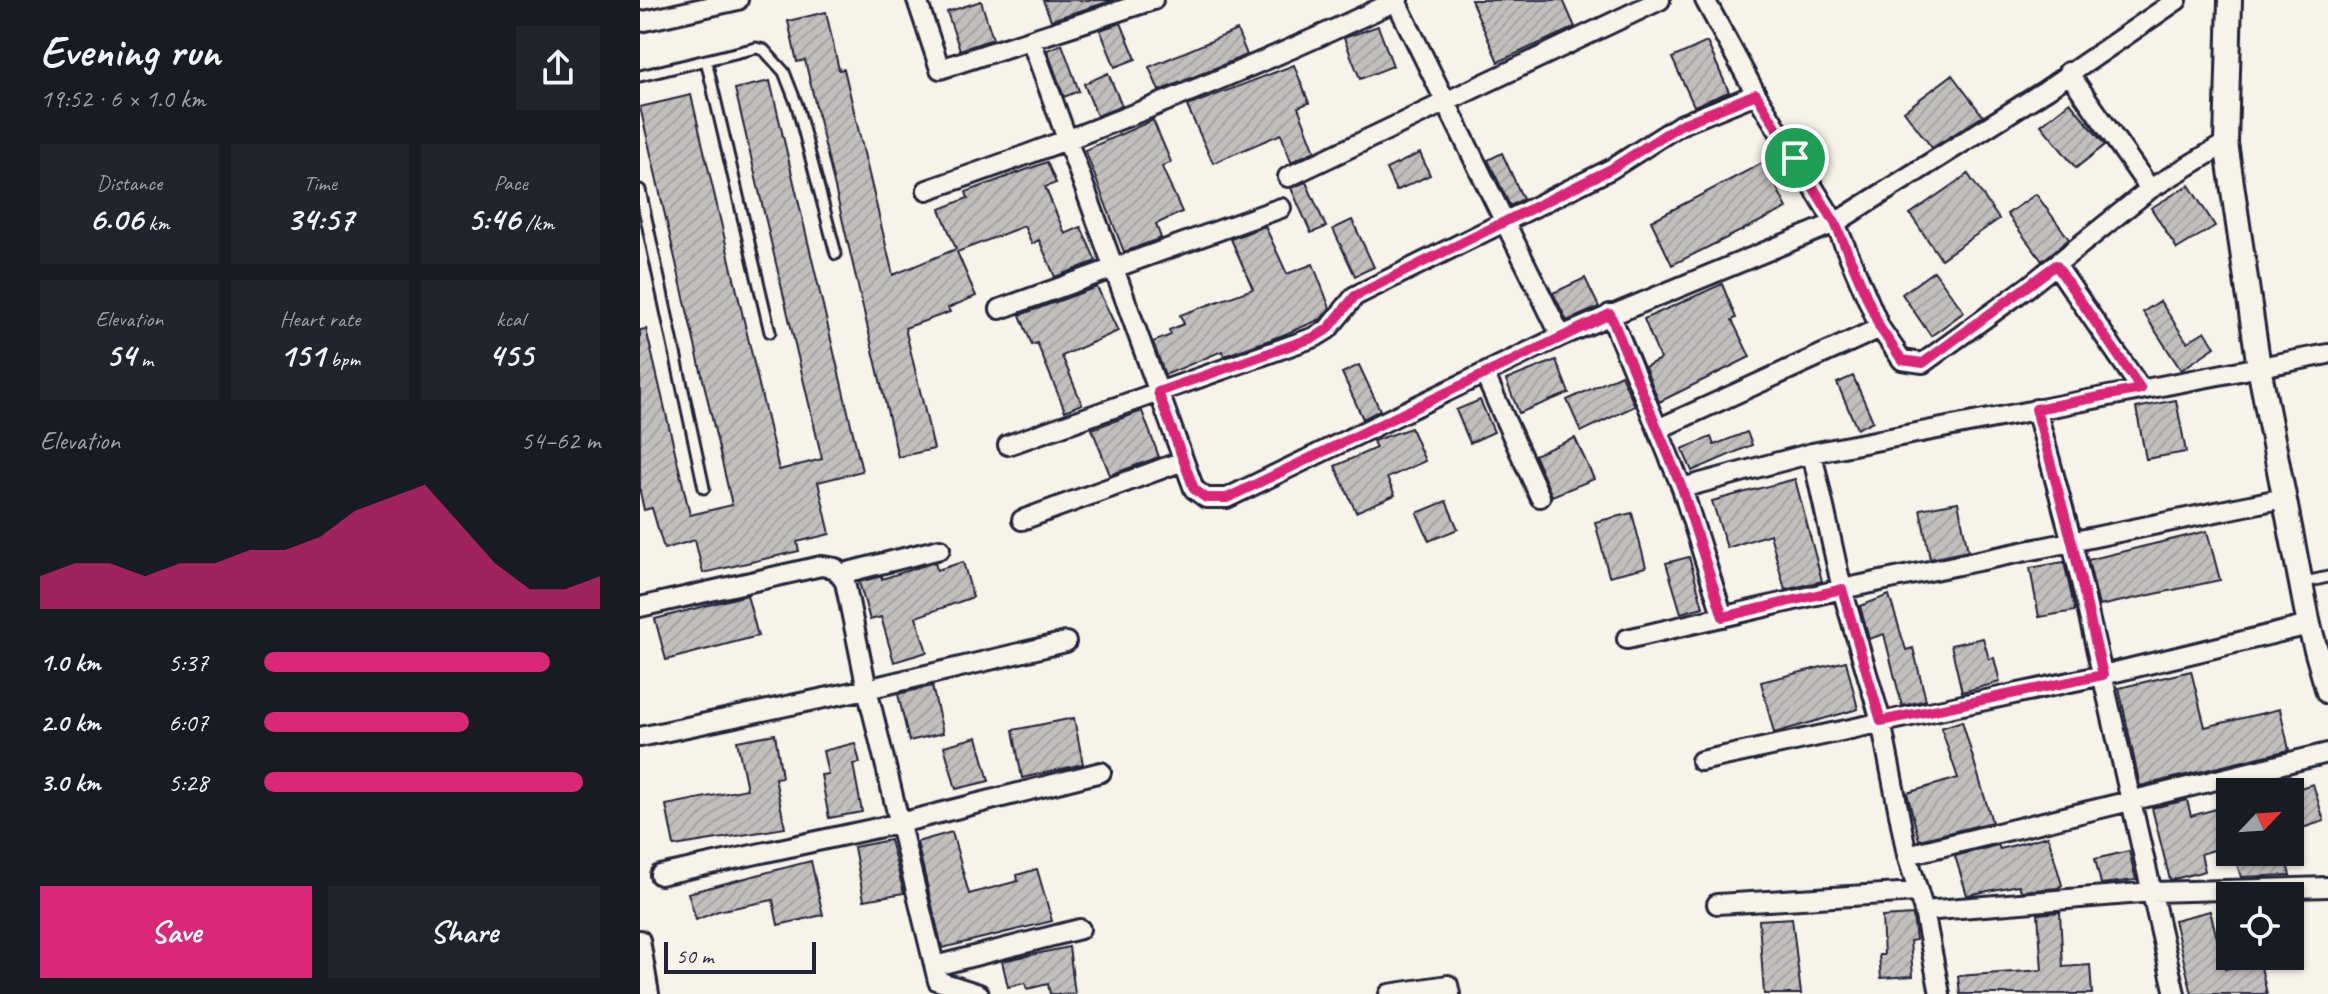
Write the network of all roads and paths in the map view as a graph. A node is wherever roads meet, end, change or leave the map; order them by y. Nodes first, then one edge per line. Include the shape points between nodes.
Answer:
1 (738, 0) edge
2 (917, 0) edge
3 (1153, 0) edge
4 (1397, 0) edge
5 (1660, 0) edge
6 (1705, 0) edge
7 (2177, 0) edge
8 (2230, 0) edge
9 (640, 22) edge
10 (1031, 40) junction
11 (706, 60) junction
12 (2068, 72) junction
13 (640, 76) edge
14 (1756, 94) junction
15 (1446, 102) junction
16 (1067, 142) junction
17 (2226, 143) junction
18 (1288, 177) dead end
19 (2150, 189) junction
20 (640, 190) edge
21 (927, 190) dead end
22 (1281, 208) dead end
23 (1504, 220) junction
24 (1835, 223) junction
25 (836, 254) dead end
26 (2056, 265) junction
27 (1114, 269) junction
28 (1000, 309) dead end
29 (1610, 314) junction
30 (1880, 328) junction
31 (770, 332) dead end
32 (1561, 336) junction
33 (2328, 354) edge
34 (2259, 367) junction
35 (1485, 375) junction
36 (2141, 389) junction
37 (1158, 392) junction
38 (2036, 409) junction
39 (1660, 428) junction
40 (1008, 445) dead end
41 (1812, 453) junction
42 (1183, 461) junction
43 (704, 488) dead end
44 (1682, 488) junction
45 (1540, 497) dead end
46 (2284, 498) junction
47 (1022, 520) dead end
48 (2072, 542) junction
49 (940, 549) dead end
50 (840, 574) junction
51 (2328, 577) edge
52 (2301, 583) junction
53 (1842, 589) junction
54 (640, 607) edge
55 (1723, 617) junction
56 (2309, 625) junction
57 (1627, 639) dead end
58 (1066, 642) dead end
59 (2103, 675) junction
60 (2326, 681) edge
61 (867, 689) junction
62 (1881, 721) junction
63 (640, 737) edge
64 (2328, 753) edge
65 (1701, 761) dead end
66 (1101, 772) dead end
67 (2132, 798) junction
68 (900, 823) junction
69 (1907, 855) junction
70 (660, 875) dead end
71 (2328, 887) edge
72 (1917, 892) junction
73 (2153, 892) junction
74 (1717, 904) dead end
75 (1924, 911) junction
76 (1080, 929) dead end
77 (640, 940) edge
78 (938, 980) edge
79 (649, 994) edge
80 (979, 994) edge
81 (1389, 994) edge
82 (1450, 994) edge
83 (1940, 994) edge
84 (2175, 994) edge

1 - 9 street
2 - 10 street via 940,69
3 - 10 street
4 - 15 street
4 - 16 street via 1261,65
5 - 15 street
6 - 14 street
7 - 12 street
8 - 17 street
10 - 16 street
11 - 13 lane
11 - 25 lane via 756,48 784,72
11 - 31 lane
12 - 19 street
12 - 24 street
14 - 23 street via 1680,125 1611,169
14 - 24 street
15 - 18 street
15 - 23 street
16 - 21 street
16 - 27 street
17 - 19 street
17 - 34 street
19 - 26 street
20 - 43 lane
22 - 27 street
23 - 32 street
23 - 37 street via 1355,296 1315,337
24 - 29 street
24 - 30 street
26 - 30 street via 1923,363 1902,360
26 - 36 street
27 - 28 street
27 - 37 street
29 - 32 street
29 - 39 street
30 - 39 street
32 - 35 street
33 - 34 street
34 - 36 street
34 - 46 street
35 - 42 street via 1227,498 1206,498 1194,489
35 - 45 street
36 - 38 street
37 - 40 street
37 - 42 street
38 - 41 street
38 - 48 street
39 - 44 street
41 - 44 street
41 - 53 street
42 - 47 street
44 - 55 street
46 - 48 street
46 - 52 street
48 - 53 street
48 - 59 street
49 - 50 street
50 - 54 street via 821,566
50 - 61 street
51 - 52 lane
52 - 56 street
53 - 55 street
53 - 62 street
55 - 57 street
56 - 59 street
56 - 60 street
58 - 61 street
59 - 62 street
59 - 67 street
61 - 63 street
61 - 68 street
62 - 65 street
62 - 69 street
64 - 67 street
66 - 68 street
67 - 69 street
67 - 73 street
68 - 70 street
68 - 78 street
69 - 72 street
71 - 73 street
72 - 74 street
72 - 75 street
73 - 75 street
73 - 84 street
75 - 83 street
76 - 78 street
77 - 79 street
78 - 80 street
81 - 82 street via 1448,985

